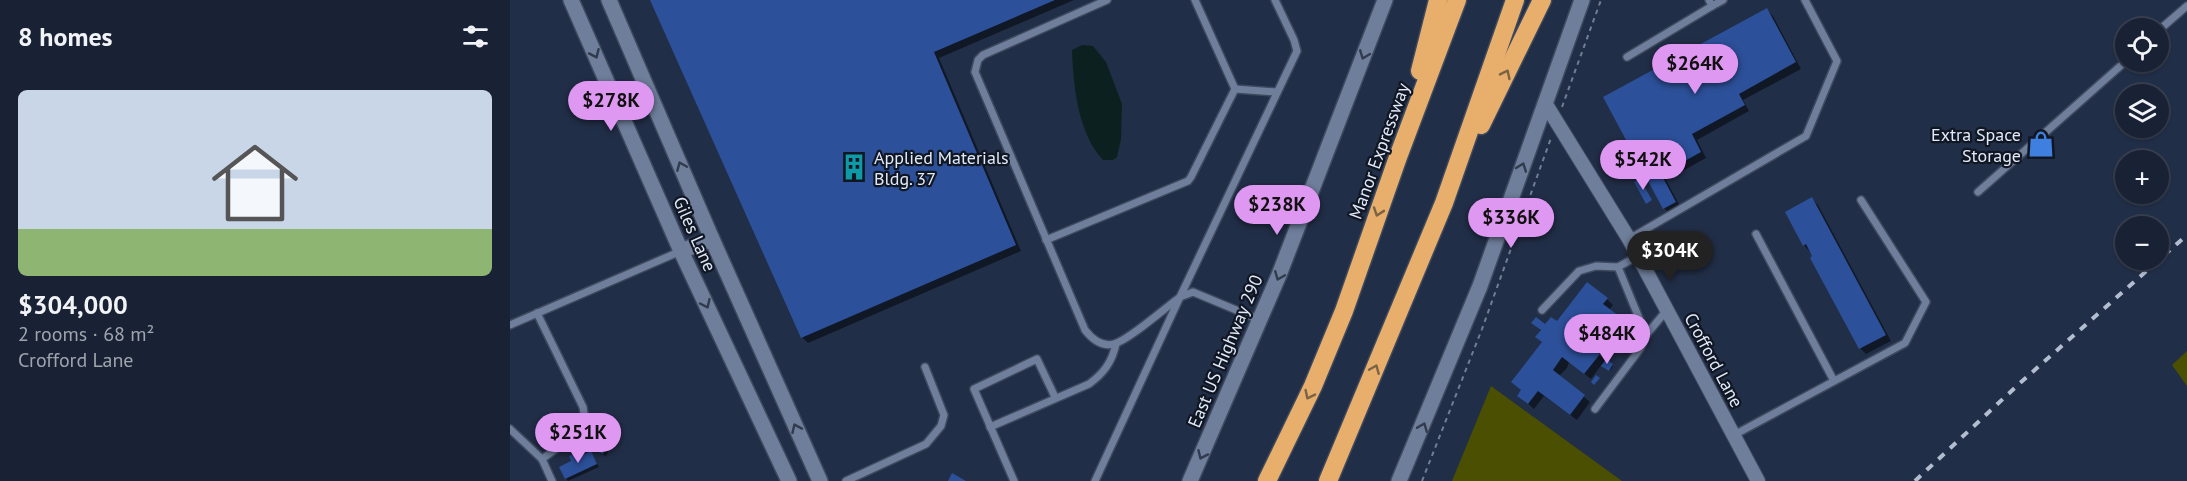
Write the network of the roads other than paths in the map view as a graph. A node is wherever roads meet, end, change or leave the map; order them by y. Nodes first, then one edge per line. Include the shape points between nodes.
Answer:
1 (571, 0) edge
2 (609, 0) edge
3 (1107, 0) edge
4 (1195, 0) edge
5 (1275, 0) edge
6 (1385, 0) edge
7 (1438, 0) edge
8 (1457, 0) edge
9 (1515, 0) edge
10 (1542, 0) edge
11 (1582, 0) edge
12 (1723, 0) edge
13 (1805, 0) edge
14 (1711, 3) edge
15 (2187, 6) edge
16 (2169, 22) edge
17 (1627, 57) dead end
18 (2115, 71) edge
19 (1235, 89) junction
20 (1277, 92) junction
21 (1545, 104) junction
22 (1398, 157) junction
23 (1978, 192) dead end
24 (1860, 200) dead end
25 (1443, 202) junction
26 (1756, 234) dead end
27 (712, 239) junction
28 (1046, 240) junction
29 (1629, 240) junction
30 (681, 251) junction
31 (1638, 256) junction
32 (1618, 267) junction
33 (1180, 297) junction
34 (1542, 310) dead end
35 (1667, 310) junction
36 (537, 313) junction
37 (1260, 320) junction
38 (510, 325) edge
39 (1646, 335) junction
40 (1116, 344) junction
41 (925, 367) dead end
42 (1834, 381) junction
43 (1055, 397) junction
44 (1595, 409) dead end
45 (990, 426) junction
46 (510, 429) edge
47 (1734, 435) junction
48 (542, 459) junction
49 (552, 481) edge
50 (789, 481) edge
51 (820, 481) edge
52 (846, 481) edge
53 (1014, 481) edge
54 (1095, 481) edge
55 (1190, 481) edge
56 (1267, 481) edge
57 (1328, 481) edge
58 (1399, 481) edge
59 (1758, 481) edge

1 -> 30 street, Giles Lane
27 -> 2 street, Giles Lane
3 - 28 lane via 983,55 975,66 977,79
4 - 19 lane
5 - 20 lane via 1297,51
6 -> 37 street, East US Highway 290
7 - 22 highway
8 - 22 highway, Manor Expressway
9 - 25 highway
25 -> 10 highway
11 - 21 street
12 - 14 lane
13 - 29 lane via 1837,61 1806,136
14 - 17 lane
15 - 16 lane
18 - 23 lane
19 - 20 lane
19 - 28 lane via 1188,181
20 - 33 lane
21 - 29 street, Crofford Lane
58 -> 21 street via 1480,286
22 -> 56 highway, Manor Expressway via 1344,311
24 - 42 lane via 1926,303 1905,343
57 -> 25 highway
26 - 42 lane
27 - 30 street
51 -> 27 street, Giles Lane
28 - 40 lane via 1085,330 1103,344
29 - 31 street, Crofford Lane
30 - 36 lane
30 -> 50 street, Giles Lane
31 - 32 lane
31 - 35 street, Crofford Lane
32 - 34 lane via 1596,266 1579,271
32 - 39 lane
33 - 37 lane via 1193,292
33 - 40 lane
33 - 54 lane
35 - 39 lane
35 - 47 street, Crofford Lane
36 - 38 lane
36 - 48 lane via 583,407 585,419 581,431
37 -> 55 street, East US Highway 290
39 - 44 lane via 1640,349
40 - 43 lane via 1102,374 1089,384
41 - 52 lane via 944,415 941,426 926,444
42 - 47 lane
43 - 45 lane
43 - 45 lane via 1037,359 974,389
45 - 53 lane
46 - 48 lane
47 - 59 street, Crofford Lane
48 - 49 lane

